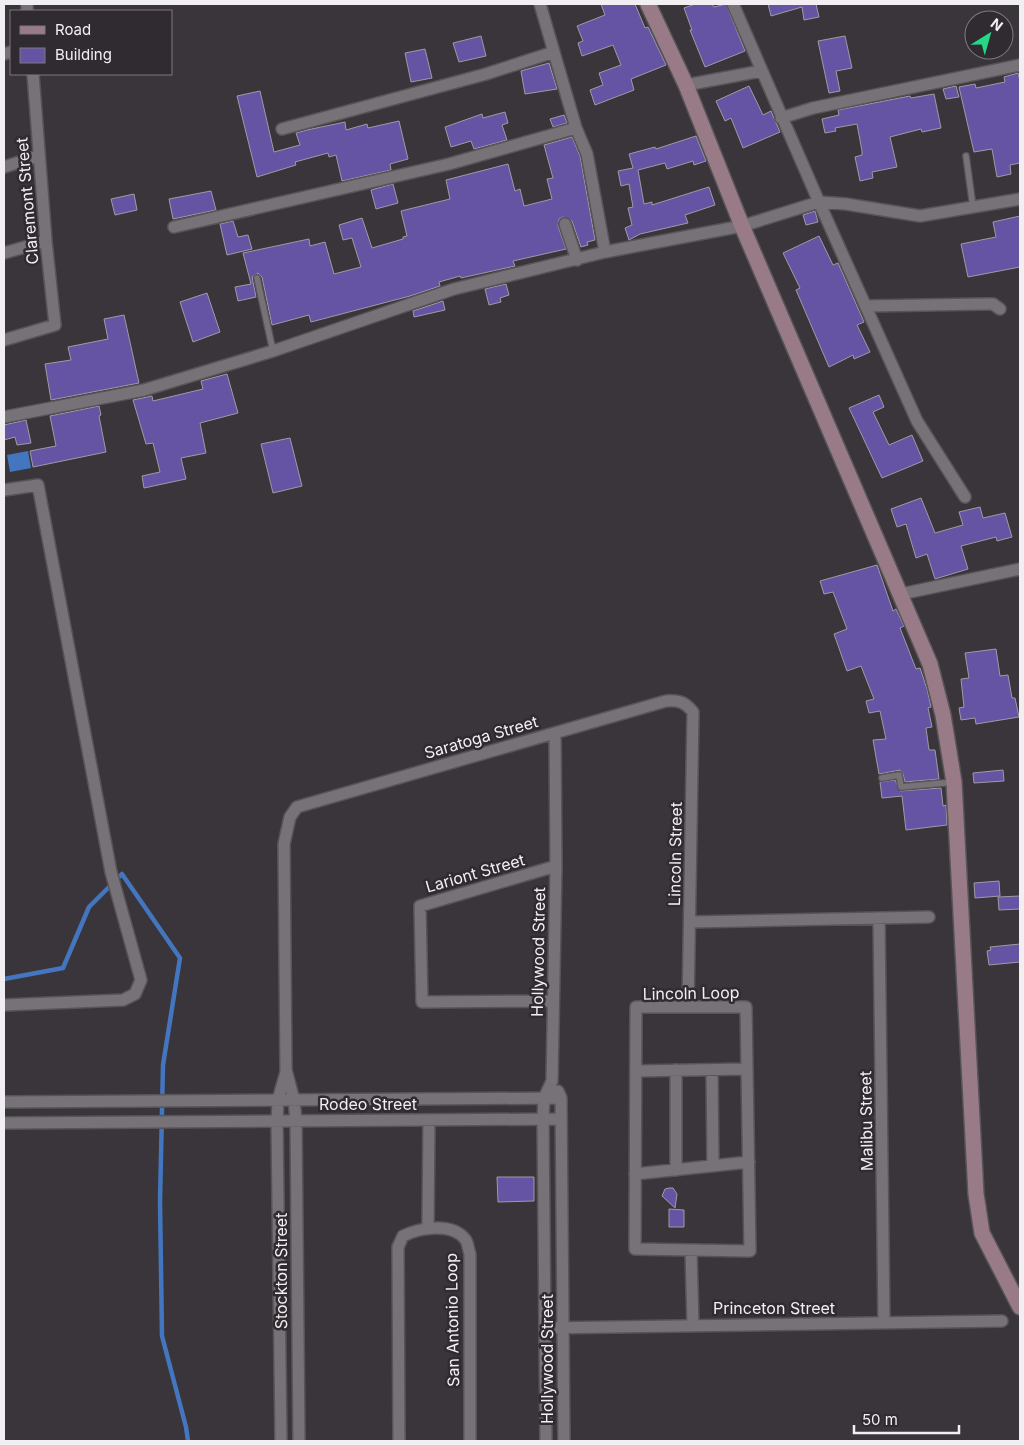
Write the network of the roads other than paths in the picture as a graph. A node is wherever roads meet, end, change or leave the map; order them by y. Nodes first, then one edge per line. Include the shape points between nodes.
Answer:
1 (540, 4) edge
2 (648, 4) edge
3 (733, 4) edge
4 (554, 52) junction
5 (1020, 66) edge
6 (761, 71) junction
7 (33, 75) edge
8 (686, 85) junction
9 (781, 118) junction
10 (576, 128) junction
11 (282, 129) dead end
12 (38, 156) junction
13 (966, 156) dead end
14 (4, 167) edge
15 (1020, 199) edge
16 (819, 202) junction
17 (973, 207) junction
18 (565, 224) dead end
19 (742, 226) junction
20 (174, 227) dead end
21 (46, 241) junction
22 (605, 252) junction
23 (4, 253) edge
24 (577, 260) junction
25 (257, 278) dead end
26 (867, 306) junction
27 (1000, 309) dead end
28 (4, 340) edge
29 (273, 351) junction
30 (4, 417) edge
31 (4, 490) edge
32 (965, 497) dead end
33 (1020, 569) edge
34 (901, 594) junction
35 (687, 704) joint
36 (555, 734) junction
37 (882, 778) dead end
38 (954, 782) junction
39 (556, 866) junction
40 (929, 917) dead end
41 (879, 918) junction
42 (691, 922) junction
43 (552, 1001) junction
44 (4, 1005) edge
45 (688, 1007) junction
46 (747, 1069) junction
47 (286, 1070) junction
48 (676, 1070) junction
49 (712, 1070) junction
50 (636, 1071) junction
51 (552, 1081) junction
52 (544, 1098) junction
53 (561, 1098) junction
54 (278, 1100) junction
55 (294, 1100) junction
56 (4, 1102) edge
57 (543, 1119) junction
58 (561, 1119) junction
59 (429, 1120) junction
60 (277, 1121) junction
61 (296, 1121) junction
62 (4, 1123) edge
63 (748, 1162) junction
64 (713, 1166) junction
65 (676, 1170) junction
66 (636, 1174) junction
67 (428, 1227) junction
68 (691, 1250) junction
69 (1020, 1307) edge
70 (1002, 1321) dead end
71 (884, 1323) junction
72 (693, 1325) junction
73 (546, 1328) junction
74 (564, 1328) junction
75 (281, 1441) edge
76 (299, 1441) edge
77 (399, 1441) edge
78 (470, 1441) edge
79 (546, 1441) edge
80 (564, 1441) edge

1 - 4 street
2 - 8 street
3 - 6 street
4 - 10 street
4 - 11 street via 486,74
5 - 9 street via 813,108
6 - 8 street
6 - 9 street
7 - 12 street, Claremont Street
8 - 19 street
9 - 16 street
10 - 20 street via 449,164
10 - 22 street via 587,154
12 - 14 street
12 - 21 street, Claremont Street
13 - 17 lane
15 - 17 street
16 - 17 street via 920,216
16 - 19 street
16 - 26 street
18 - 24 street
19 - 22 street
19 - 34 street
21 - 23 street
21 - 28 street, Claremont Street via 56,325
22 - 24 street
24 - 29 street via 454,289
25 - 29 lane
26 - 27 street via 992,304
26 - 32 street via 917,421
29 - 30 street via 144,390
31 - 44 street via 38,485 111,872 141,980 136,994 123,1000
33 - 34 street
34 - 38 street via 930,664 943,715
35 - 36 street, Saratoga Street via 677,700 666,701
35 - 42 street, Lincoln Street via 693,712
36 - 39 street, Hollywood Street
36 - 47 street, Saratoga Street via 297,807 290,817 284,844
37 - 38 lane via 899,776 900,787
38 - 69 street via 976,1194 982,1234
39 - 43 street, Hollywood Street
39 - 43 street, Lariont Street via 420,906 422,1002
40 - 41 street
41 - 42 street
41 - 71 street, Malibu Street
42 - 45 street, Lincoln Street
43 - 51 street, Hollywood Street
45 - 46 street, Lincoln Loop via 746,1007
45 - 50 street, Lincoln Loop via 636,1007
46 - 49 street
46 - 63 street, Lincoln Loop
47 - 54 street, Stockton Street
47 - 55 street, Stockton Street
48 - 49 street
48 - 50 street
48 - 65 street
49 - 64 street
50 - 66 street, Lincoln Loop
51 - 52 street
51 - 53 street
52 - 53 street, Rodeo Street
52 - 55 street, Rodeo Street
52 - 57 street, Hollywood Street
53 - 58 street, Hollywood Street
54 - 55 street, Rodeo Street
54 - 56 street, Rodeo Street
54 - 60 street, Stockton Street
55 - 61 street, Stockton Street
57 - 58 street, Rodeo Street
57 - 59 street, Rodeo Street
57 - 73 street, Hollywood Street
58 - 74 street, Hollywood Street
59 - 61 street, Rodeo Street
59 - 67 street
60 - 61 street, Rodeo Street
60 - 62 street, Rodeo Street
60 - 75 street, Stockton Street
61 - 76 street, Stockton Street
63 - 64 street
63 - 68 street, Lincoln Loop via 750,1251
64 - 65 street
65 - 66 street
66 - 68 street, Lincoln Loop via 635,1249
67 - 77 street via 403,1236 398,1247
67 - 78 street, San Antonio Loop via 458,1233 466,1240 470,1254
68 - 72 street
70 - 71 street, Princeton Street
71 - 72 street, Princeton Street
72 - 74 street, Princeton Street
73 - 74 street, Princeton Street
73 - 79 street, Hollywood Street
74 - 80 street, Hollywood Street

